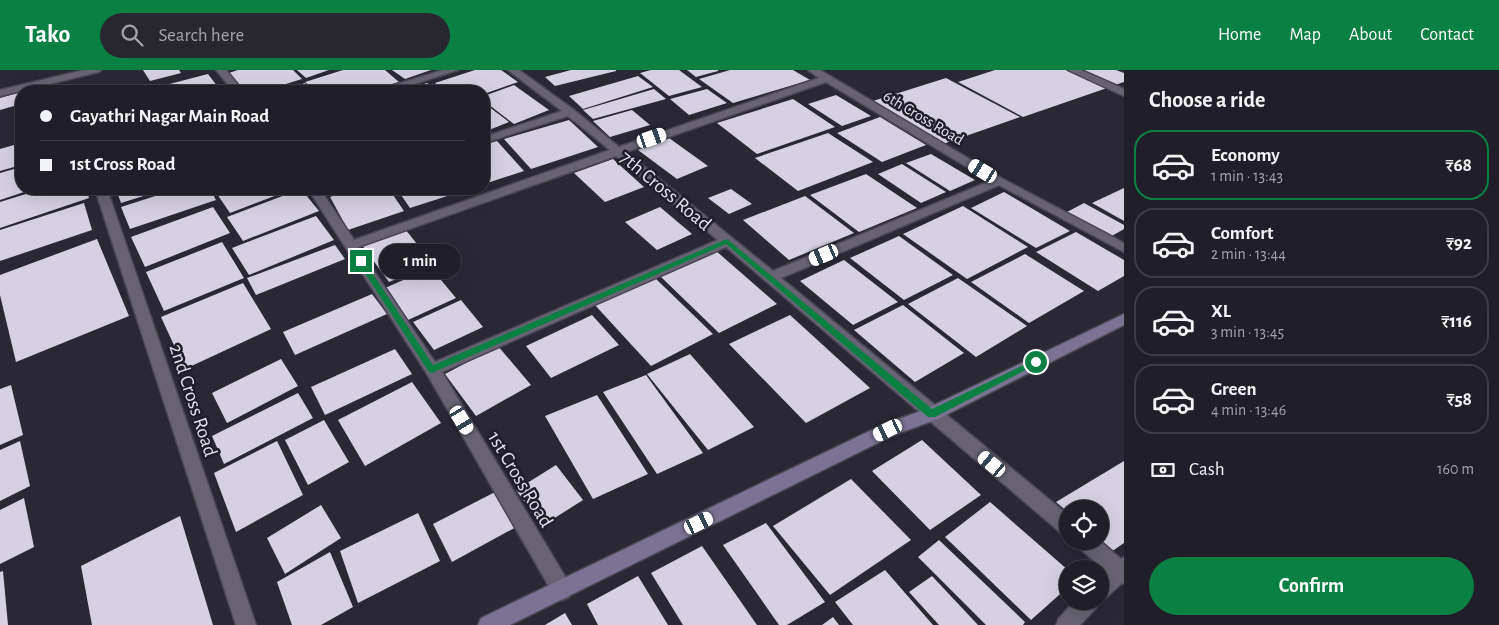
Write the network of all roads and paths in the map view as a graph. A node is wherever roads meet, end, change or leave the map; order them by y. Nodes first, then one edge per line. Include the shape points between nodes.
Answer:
1 (96, 70) edge
2 (221, 70) edge
3 (453, 70) edge
4 (513, 70) edge
5 (813, 70) edge
6 (1073, 70) edge
7 (827, 78) junction
8 (48, 85) edge
9 (233, 85) edge
10 (404, 85) edge
11 (15, 90) edge
12 (0, 93) edge
13 (1124, 93) edge
14 (570, 112) junction
15 (490, 138) edge
16 (617, 150) junction
17 (999, 181) junction
18 (103, 195) edge
19 (323, 195) edge
20 (727, 241) junction
21 (351, 245) junction
22 (1124, 248) edge
23 (771, 277) junction
24 (1124, 318) edge
25 (432, 370) junction
26 (932, 414) junction
27 (1059, 520) edge
28 (1096, 550) edge
29 (1122, 570) edge
30 (1109, 582) edge
31 (562, 590) junction
32 (1080, 610) edge
33 (246, 625) edge
34 (488, 625) edge
35 (1066, 625) edge

1 - 8 street via 66,82
2 - 9 street
3 - 10 street
4 - 14 street, 7th Cross Road
5 - 7 street, 6th Cross Road
6 - 13 street
7 - 16 street
7 - 17 street, 6th Cross Road
11 - 12 street
14 - 15 street
14 - 16 street, 7th Cross Road
16 - 20 street, 7th Cross Road
16 - 21 street
17 - 22 street, 6th Cross Road
17 - 23 street
18 - 33 street, 2nd Cross Road
19 - 21 street, 1st Cross Road
20 - 23 street, 7th Cross Road
20 - 25 street
21 - 25 street, 1st Cross Road
23 - 26 street, 7th Cross Road
24 - 26 street
25 - 31 street, 1st Cross Road
26 - 27 street, 7th Cross Road
26 - 31 street via 888,430
28 - 29 street
29 - 30 street
31 - 34 street
32 - 35 street

